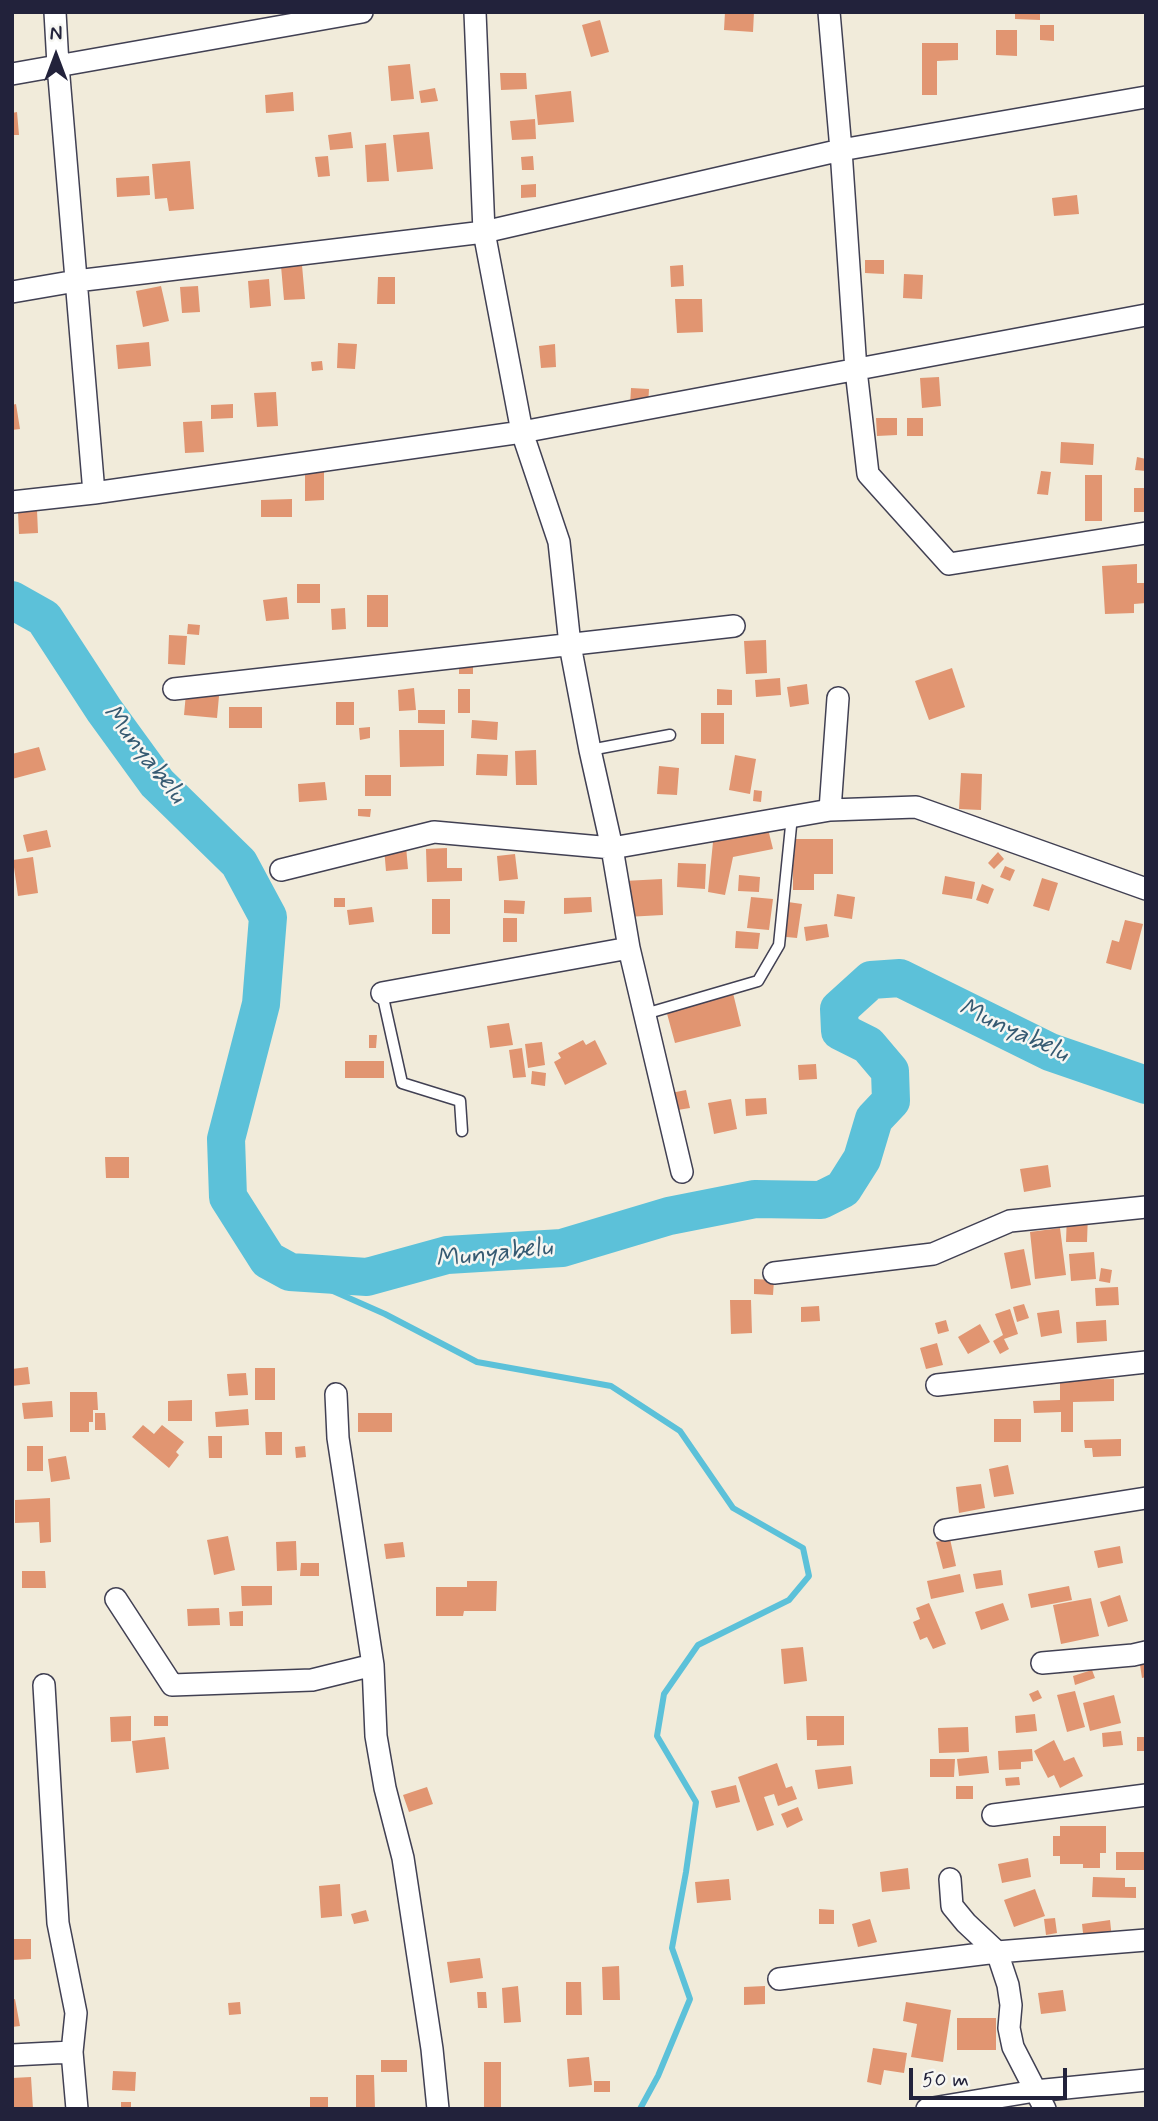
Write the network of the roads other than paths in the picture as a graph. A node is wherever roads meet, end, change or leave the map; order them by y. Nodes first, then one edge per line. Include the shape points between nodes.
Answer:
1 (55, 12) edge
2 (362, 12) edge
3 (475, 12) edge
4 (829, 12) edge
5 (58, 65) junction
6 (12, 74) edge
7 (1146, 97) edge
8 (841, 150) junction
9 (484, 232) junction
10 (76, 281) junction
11 (12, 292) edge
12 (1146, 315) edge
13 (856, 370) junction
14 (522, 432) junction
15 (94, 493) junction
16 (12, 502) edge
17 (1146, 533) edge
18 (734, 626) dead end
19 (570, 645) junction
20 (174, 689) dead end
21 (838, 698) dead end
22 (670, 735) dead end
23 (590, 750) junction
24 (830, 810) junction
25 (792, 816) junction
26 (612, 848) junction
27 (281, 870) dead end
28 (1146, 889) edge
29 (629, 947) junction
30 (382, 993) joint
31 (645, 1014) junction
32 (462, 1131) dead end
33 (682, 1172) dead end
34 (1146, 1207) edge
35 (774, 1273) dead end
36 (1146, 1362) edge
37 (937, 1385) dead end
38 (335, 1394) dead end
39 (1146, 1498) edge
40 (945, 1530) dead end
41 (116, 1599) dead end
42 (1146, 1652) edge
43 (1042, 1662) dead end
44 (373, 1665) junction
45 (44, 1685) dead end
46 (1146, 1795) edge
47 (993, 1815) dead end
48 (950, 1879) dead end
49 (1146, 1940) edge
50 (997, 1952) junction
51 (779, 1979) dead end
52 (72, 2052) junction
53 (12, 2055) edge
54 (1146, 2080) edge
55 (1040, 2100) edge
56 (77, 2109) edge
57 (438, 2109) edge
58 (927, 2109) edge

1 - 5 street
2 - 5 street
3 - 9 street
4 - 8 street
5 - 6 street
5 - 10 street
7 - 8 street
8 - 9 street
8 - 13 street
9 - 10 street
9 - 14 street
10 - 11 street
10 - 15 street
12 - 13 street
13 - 14 street
13 - 17 street via 869,474 949,564
14 - 15 street
14 - 19 street via 559,542
15 - 16 street
18 - 19 street
19 - 20 street
19 - 23 street
21 - 24 street
22 - 23 lane
23 - 26 street
24 - 25 street
24 - 28 street via 916,807
25 - 26 street
25 - 31 lane via 779,945 758,981
26 - 27 street via 434,832
26 - 29 street
29 - 30 street
29 - 31 street
30 - 32 lane via 402,1083 460,1101
31 - 33 street
34 - 35 street via 1010,1222 933,1254
36 - 37 street
38 - 44 street
39 - 40 street
41 - 44 street via 173,1685 312,1680
42 - 43 street
44 - 57 street via 376,1736 403,1858
45 - 52 street via 58,1923 76,2013
46 - 47 street
48 - 50 street via 952,1906
49 - 50 street
50 - 51 street
50 - 55 street via 1008,1985 1013,2047
52 - 53 street
52 - 56 street
54 - 55 street
55 - 58 street

